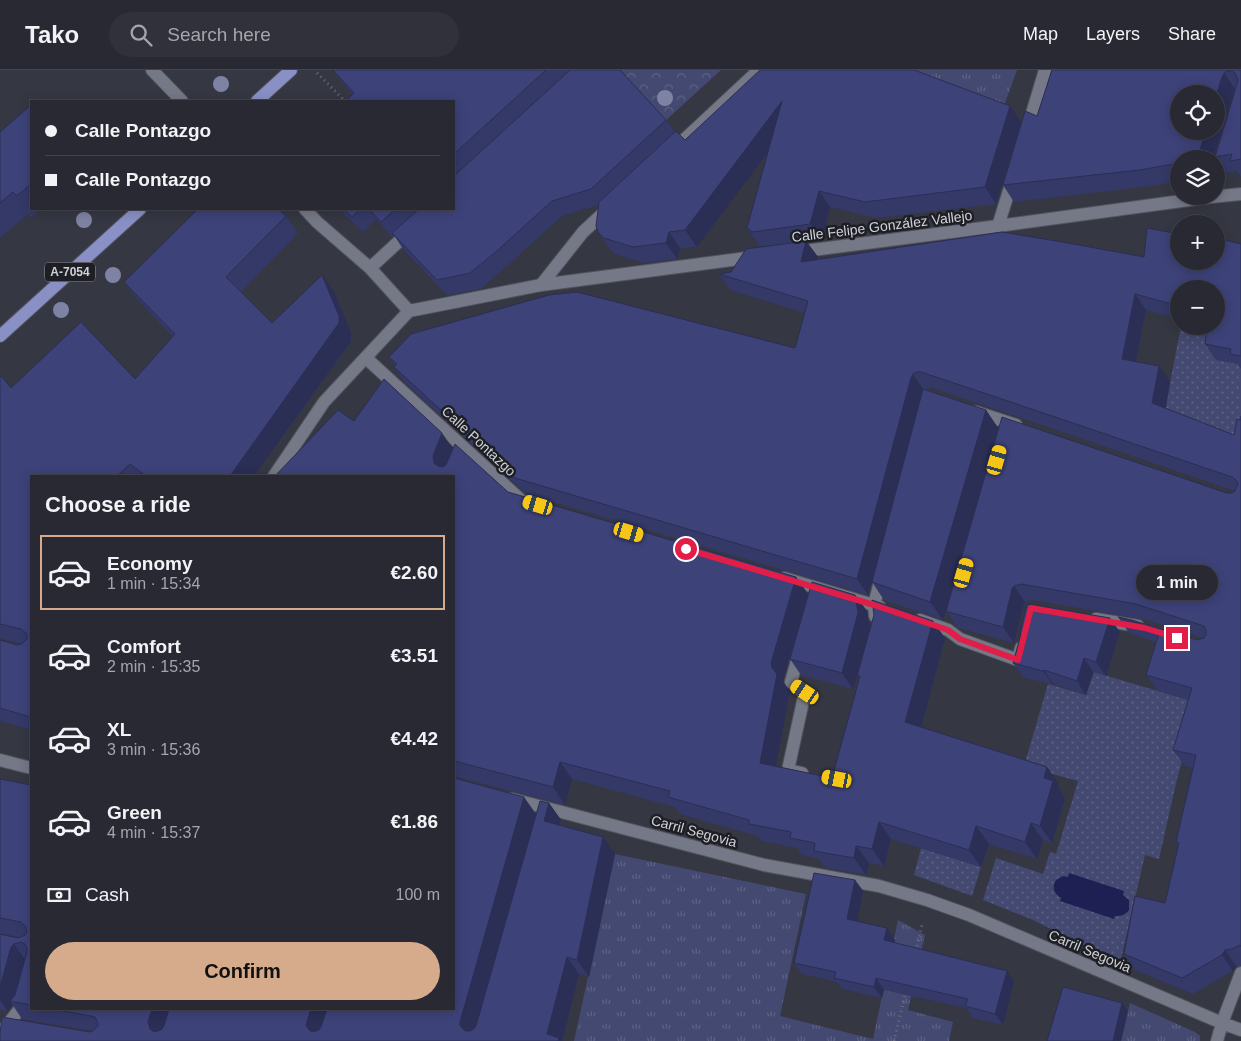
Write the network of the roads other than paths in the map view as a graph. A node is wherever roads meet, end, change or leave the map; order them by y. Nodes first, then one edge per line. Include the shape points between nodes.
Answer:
1 (152, 70) edge
2 (291, 70) edge
3 (759, 70) edge
4 (1045, 70) edge
5 (181, 100) edge
6 (259, 100) edge
7 (1227, 141) edge
8 (1023, 144) edge
9 (1224, 150) edge
10 (664, 158) edge
11 (1018, 162) edge
12 (1241, 194) edge
13 (1225, 195) edge
14 (620, 198) edge
15 (1170, 202) edge
16 (139, 210) edge
17 (306, 210) edge
18 (433, 210) edge
19 (998, 226) junction
20 (784, 254) edge
21 (765, 256) edge
22 (370, 268) junction
23 (541, 285) junction
24 (409, 312) junction
25 (0, 336) edge
26 (366, 358) junction
27 (964, 408) edge
28 (1026, 429) edge
29 (464, 447) junction
30 (458, 462) edge
31 (275, 475) edge
32 (540, 506) edge
33 (884, 567) edge
34 (770, 574) edge
35 (874, 605) junction
36 (892, 611) edge
37 (911, 617) edge
38 (1088, 618) edge
39 (878, 630) edge
40 (1154, 630) edge
41 (1024, 634) edge
42 (804, 635) edge
43 (0, 760) edge
44 (30, 768) edge
45 (817, 776) edge
46 (496, 795) edge
47 (30, 970) edge
48 (1241, 973) edge
49 (1222, 1023) junction
50 (6, 1027) edge
51 (1241, 1030) edge
52 (1217, 1041) edge

1 - 5 street
2 - 6 main road
3 - 10 street
4 - 8 street
7 - 9 street
11 - 19 street
12 - 13 street, Calle Felipe González Vallejo
14 - 23 street via 583,232
15 - 19 street, Calle Felipe González Vallejo
16 - 25 main road, A-7054
17 - 22 street
18 - 22 street
19 - 20 street, Calle Felipe González Vallejo
21 - 23 street
22 - 24 street
23 - 24 street
24 - 26 street
26 - 29 street, Calle Pontazgo
26 - 31 street via 324,402
27 - 28 street via 1006,427
29 - 30 street
29 - 32 street, Calle Pontazgo via 522,501
33 - 35 street
34 - 35 street via 816,593
35 - 36 street
35 - 39 street
37 - 41 street via 950,625 960,639 1018,660
38 - 40 street
42 - 45 street via 790,682 805,692 788,770
43 - 44 street
46 - 49 street, Carril Segovia via 545,813 764,865 879,886 928,900
47 - 50 street via 19,1010
48 - 49 street
49 - 51 street, Carril Segovia
49 - 52 street

